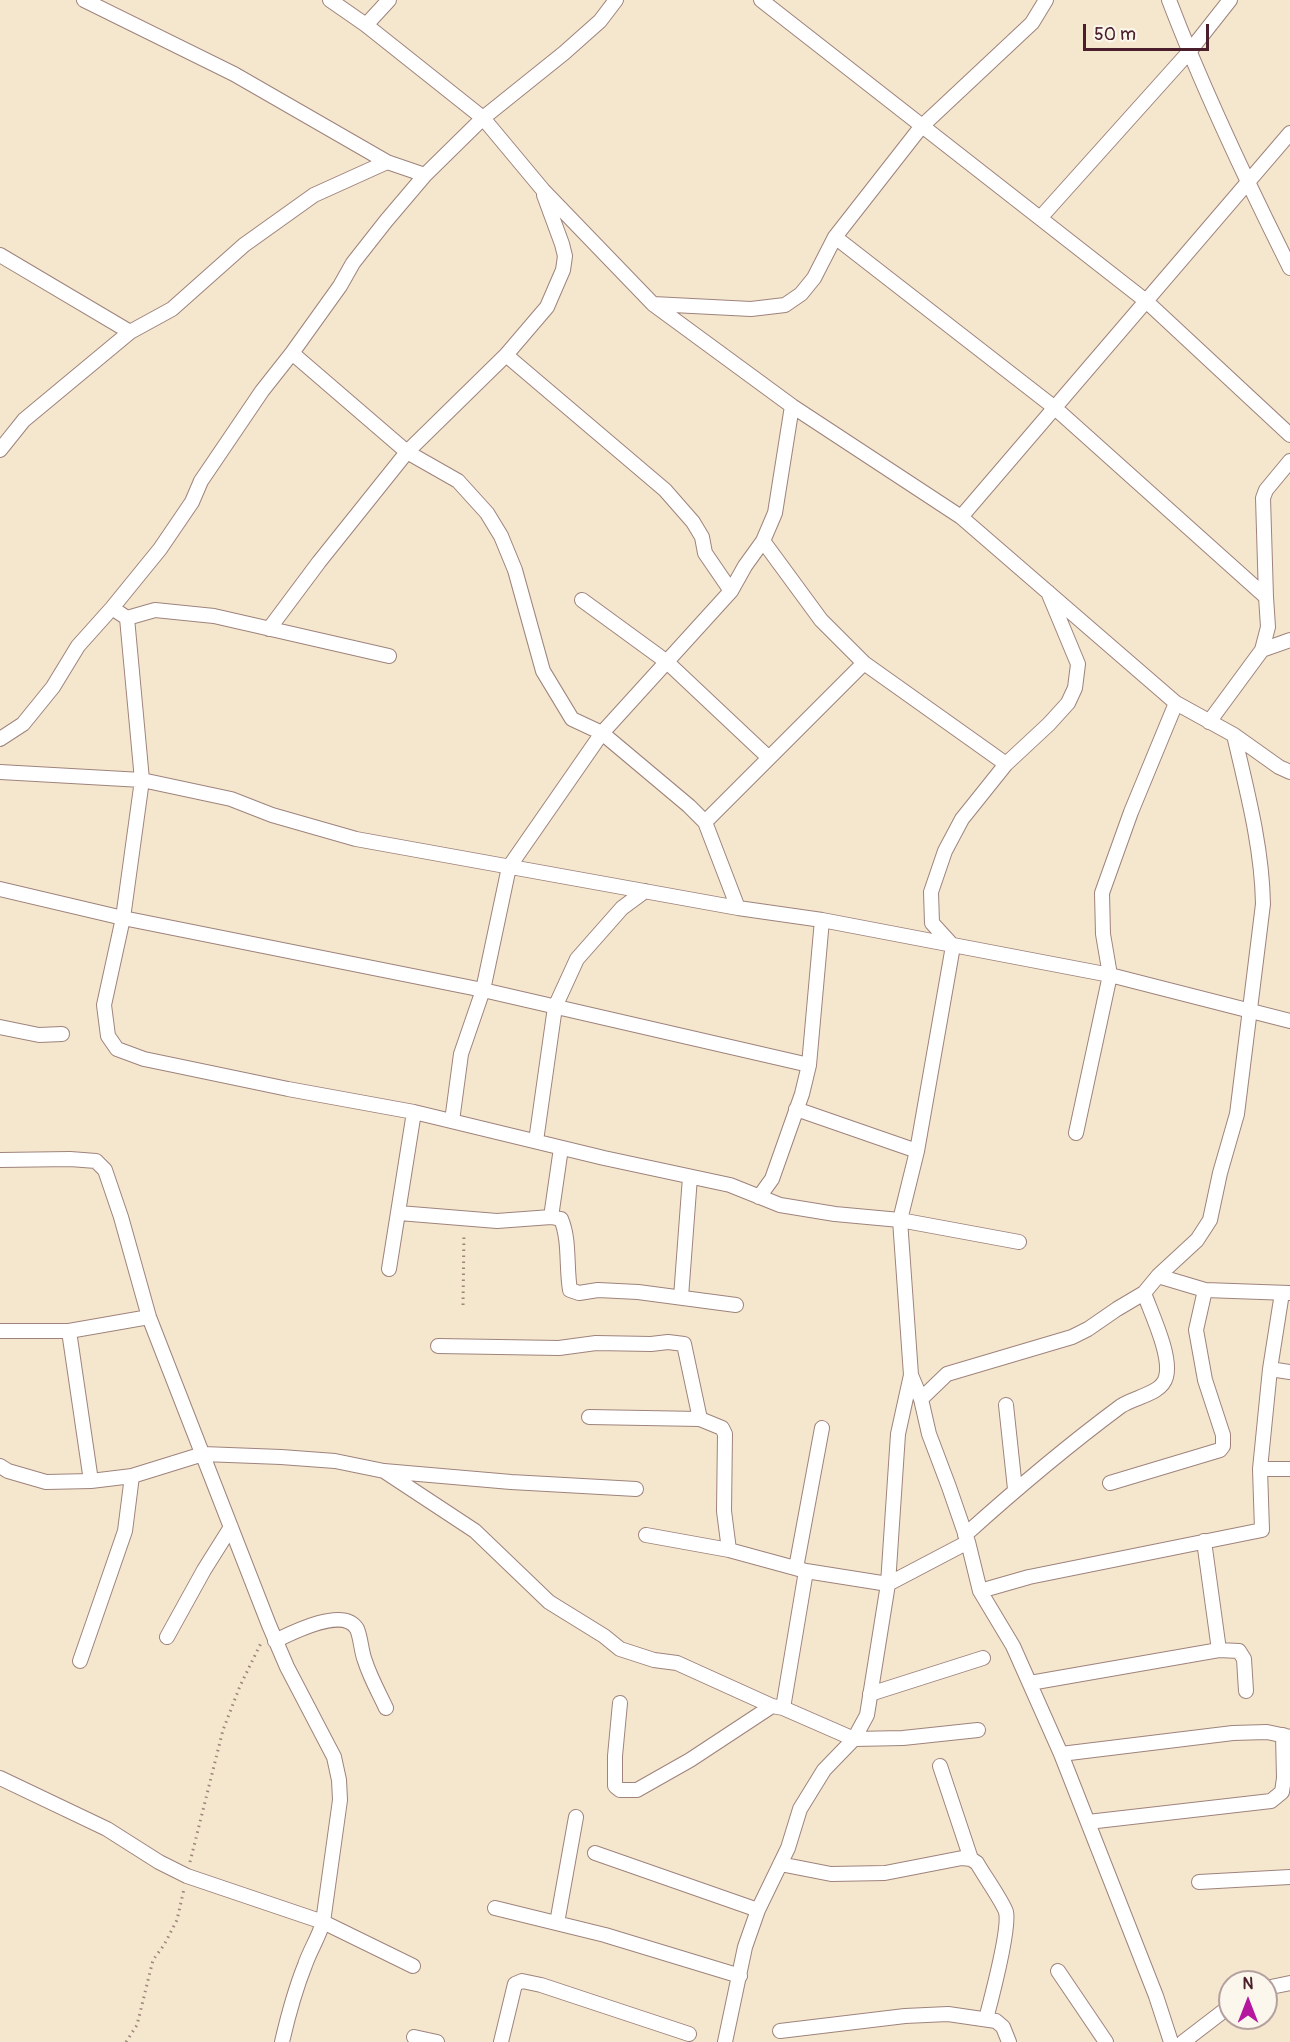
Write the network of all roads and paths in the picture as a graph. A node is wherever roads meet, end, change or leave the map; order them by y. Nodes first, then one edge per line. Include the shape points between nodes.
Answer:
1 (84, 0) edge
2 (330, 0) edge
3 (389, 0) edge
4 (615, 0) edge
5 (761, 0) edge
6 (1046, 0) edge
7 (1169, 0) edge
8 (1230, 0) edge
9 (366, 25) junction
10 (1189, 52) junction
11 (483, 118) junction
12 (921, 127) junction
13 (1290, 132) edge
14 (387, 162) junction
15 (425, 175) junction
16 (1247, 183) junction
17 (543, 190) junction
18 (1041, 217) junction
19 (835, 237) junction
20 (0, 255) edge
21 (1290, 268) edge
22 (1146, 301) junction
23 (653, 304) junction
24 (130, 332) junction
25 (292, 353) junction
26 (506, 355) junction
27 (792, 406) junction
28 (1055, 408) junction
29 (1290, 435) edge
30 (0, 450) edge
31 (407, 452) junction
32 (1290, 461) edge
33 (961, 517) junction
34 (763, 541) junction
35 (731, 591) junction
36 (1048, 592) junction
37 (1266, 597) junction
38 (582, 600) dead end
39 (112, 608) junction
40 (127, 618) junction
41 (268, 629) junction
42 (1290, 640) edge
43 (1262, 650) junction
44 (389, 656) dead end
45 (668, 662) junction
46 (864, 663) junction
47 (1176, 703) junction
48 (1209, 722) junction
49 (602, 733) junction
50 (1234, 735) junction
51 (0, 739) edge
52 (769, 758) junction
53 (1006, 764) junction
54 (0, 772) edge
55 (1290, 772) edge
56 (142, 780) junction
57 (705, 822) junction
58 (509, 867) junction
59 (0, 889) edge
60 (645, 891) junction
61 (738, 908) junction
62 (123, 918) junction
63 (822, 920) junction
64 (953, 946) junction
65 (1110, 975) junction
66 (483, 990) junction
67 (555, 1007) junction
68 (1250, 1012) junction
69 (1290, 1021) edge
70 (0, 1027) edge
71 (62, 1034) dead end
72 (809, 1065) junction
73 (796, 1109) junction
74 (414, 1112) junction
75 (452, 1121) junction
76 (1076, 1133) dead end
77 (536, 1141) junction
78 (561, 1148) junction
79 (917, 1150) junction
80 (0, 1160) edge
81 (690, 1176) junction
82 (759, 1197) junction
83 (399, 1213) junction
84 (551, 1217) junction
85 (464, 1219) junction
86 (900, 1220) junction
87 (1019, 1242) dead end
88 (389, 1269) dead end
89 (1158, 1276) junction
90 (1205, 1290) junction
91 (1144, 1293) junction
92 (1286, 1293) edge
93 (681, 1297) junction
94 (463, 1305) dead end
95 (736, 1305) dead end
96 (149, 1317) junction
97 (0, 1331) edge
98 (69, 1331) junction
99 (438, 1346) dead end
100 (1270, 1369) junction
101 (1290, 1372) edge
102 (911, 1375) junction
103 (921, 1400) junction
104 (1006, 1405) dead end
105 (589, 1417) dead end
106 (700, 1419) junction
107 (822, 1428) dead end
108 (203, 1454) junction
109 (0, 1466) edge
110 (1290, 1468) edge
111 (1260, 1469) junction
112 (384, 1471) junction
113 (132, 1476) junction
114 (91, 1481) junction
115 (1110, 1484) dead end
116 (636, 1489) dead end
117 (1015, 1489) junction
118 (231, 1527) junction
119 (646, 1535) dead end
120 (966, 1539) junction
121 (1204, 1541) junction
122 (729, 1550) junction
123 (801, 1569) junction
124 (888, 1584) junction
125 (980, 1591) junction
126 (268, 1625) junction
127 (167, 1637) dead end
128 (275, 1641) junction
129 (1219, 1650) junction
130 (983, 1658) dead end
131 (80, 1661) dead end
132 (1030, 1683) junction
133 (1246, 1690) dead end
134 (870, 1694) junction
135 (620, 1702) dead end
136 (778, 1707) junction
137 (386, 1708) dead end
138 (978, 1730) dead end
139 (1286, 1736) edge
140 (854, 1739) junction
141 (1061, 1754) junction
142 (940, 1766) dead end
143 (0, 1778) edge
144 (576, 1818) dead end
145 (1088, 1822) junction
146 (595, 1854) dead end
147 (971, 1859) junction
148 (780, 1864) junction
149 (187, 1876) junction
150 (1290, 1877) edge
151 (1199, 1882) dead end
152 (495, 1908) dead end
153 (758, 1910) junction
154 (323, 1922) junction
155 (557, 1923) junction
156 (413, 1966) dead end
157 (1059, 1971) dead end
158 (740, 1976) junction
159 (1218, 2015) edge
160 (986, 2019) junction
161 (780, 2031) dead end
162 (689, 2034) dead end
163 (414, 2037) dead end
164 (126, 2042) edge
165 (282, 2042) edge
166 (437, 2042) edge
167 (501, 2042) edge
168 (725, 2042) edge
169 (1010, 2042) edge
170 (1106, 2042) edge
171 (1171, 2042) edge
172 (1184, 2042) edge

1 - 14 street via 234,74
2 - 9 street
3 - 9 street
4 - 11 street via 600,21
5 - 12 street
6 - 12 street via 1032,23
7 - 10 street
8 - 10 street
9 - 11 street
10 - 16 street
10 - 18 street
11 - 15 street
11 - 17 street
12 - 18 street
12 - 19 street
13 - 16 street
14 - 15 street
14 - 24 street via 314,195 244,245 172,309
15 - 25 street via 353,264
16 - 21 street
16 - 22 street
17 - 23 street
17 - 26 street via 565,256 563,270 547,307
18 - 22 street
19 - 23 street via 814,278 785,305 751,309
19 - 28 street
20 - 24 street
22 - 28 street
22 - 29 street
23 - 27 street
24 - 30 street via 24,420
25 - 31 street
25 - 39 street via 222,449 160,549
26 - 31 street
26 - 35 street via 665,490 693,522 705,553
27 - 33 street
27 - 34 street via 775,513
28 - 33 street
28 - 37 street
31 - 41 street
31 - 49 street via 458,481 487,513 515,570 543,671 572,719
32 - 37 street via 1263,498
33 - 36 street
34 - 35 street
34 - 46 street via 821,620
35 - 45 street
36 - 47 street
36 - 53 street via 1078,664 1075,688 1068,703 1049,724
37 - 43 street via 1268,627
38 - 45 street
39 - 40 street
39 - 51 street via 78,646 53,687 23,724
40 - 41 street via 155,609 214,616
40 - 56 street
41 - 44 street
42 - 43 street
43 - 48 street
45 - 49 street
45 - 52 street
46 - 52 street
46 - 53 street
47 - 48 street
47 - 65 street via 1102,893
48 - 50 street
49 - 57 street
49 - 58 street
50 - 55 street
50 - 68 street via 1250,801 1262,881 1263,904
52 - 57 street
53 - 64 street via 962,819 945,851 931,892 932,923
54 - 56 street
56 - 58 street via 231,799 356,839
56 - 62 street
57 - 61 street
58 - 60 street
58 - 66 street
59 - 62 street
60 - 61 street
60 - 67 street via 622,908 578,959
61 - 63 street
62 - 66 street
62 - 74 street via 104,1005 108,1036 117,1049 144,1059
63 - 64 street
63 - 72 street
64 - 65 street
64 - 79 street
65 - 68 street
65 - 76 street
66 - 67 street
66 - 75 street via 461,1054
67 - 72 street
67 - 77 street
68 - 69 street
68 - 89 street via 1237,1114 1210,1220 1197,1240
70 - 71 street via 39,1035
72 - 73 street
73 - 79 street
73 - 82 street via 772,1179
74 - 75 street
74 - 83 street
75 - 77 street
77 - 78 street
78 - 81 street
78 - 84 street
79 - 86 street
80 - 96 street via 96,1161 105,1170
81 - 82 street via 730,1185
81 - 93 street
82 - 86 street via 804,1209
83 - 85 street
83 - 88 street
84 - 85 street
84 - 93 street via 561,1220 565,1230 570,1290
85 - 94 path
86 - 87 street
86 - 102 street
89 - 90 street
89 - 91 street
90 - 92 street
90 - 115 street via 1196,1330 1223,1446
91 - 103 street via 1072,1337 947,1374
91 - 117 street via 1164,1347 1167,1376 1163,1383 1124,1404
92 - 100 street
93 - 95 street
96 - 98 street
96 - 108 street
97 - 98 street
98 - 114 street
99 - 106 street via 684,1344
100 - 101 street
100 - 111 street
102 - 103 street
102 - 124 street via 898,1434
103 - 120 street
104 - 117 street
105 - 106 street
106 - 122 street via 722,1428 724,1434 724,1511
107 - 123 street
108 - 112 street via 335,1461
108 - 113 street
108 - 118 street
109 - 114 street via 46,1482
110 - 111 street
111 - 121 street via 1264,1528
112 - 116 street
112 - 136 street via 475,1531 549,1602 620,1649 677,1663
113 - 114 street
113 - 131 street via 125,1532
117 - 120 street
118 - 126 street
118 - 127 street
119 - 122 street
120 - 124 street
120 - 125 street
121 - 125 street
121 - 129 street
122 - 123 street
123 - 124 street
123 - 136 street
124 - 134 street
125 - 132 street
126 - 128 street
126 - 149 path via 223,1730
128 - 137 street via 300,1628 342,1618 350,1622 356,1628 365,1662
128 - 154 street via 334,1758 339,1780 340,1800
129 - 132 street
129 - 133 street via 1239,1652 1244,1659
130 - 134 street
132 - 141 street
134 - 140 street via 867,1715
135 - 136 street via 615,1786 620,1790 637,1790
136 - 140 street
138 - 140 street
139 - 141 street via 1233,1733
139 - 145 street via 1282,1792 1271,1801
140 - 148 street via 824,1770 800,1809
141 - 145 street
142 - 147 street
143 - 149 street via 107,1829
144 - 155 street
145 - 171 street
146 - 153 street
147 - 148 street via 885,1873 831,1874
147 - 160 street via 1006,1912
148 - 153 street
149 - 154 street
149 - 164 path via 177,1920 153,1960 137,2025
150 - 151 street
152 - 155 street
153 - 158 street
154 - 156 street
154 - 165 street via 304,1966
155 - 158 street
157 - 170 street
158 - 168 street
159 - 172 street
160 - 161 street via 948,2014 905,2016
160 - 169 street via 1003,2027
162 - 167 street via 522,1981 515,1984
163 - 166 street

